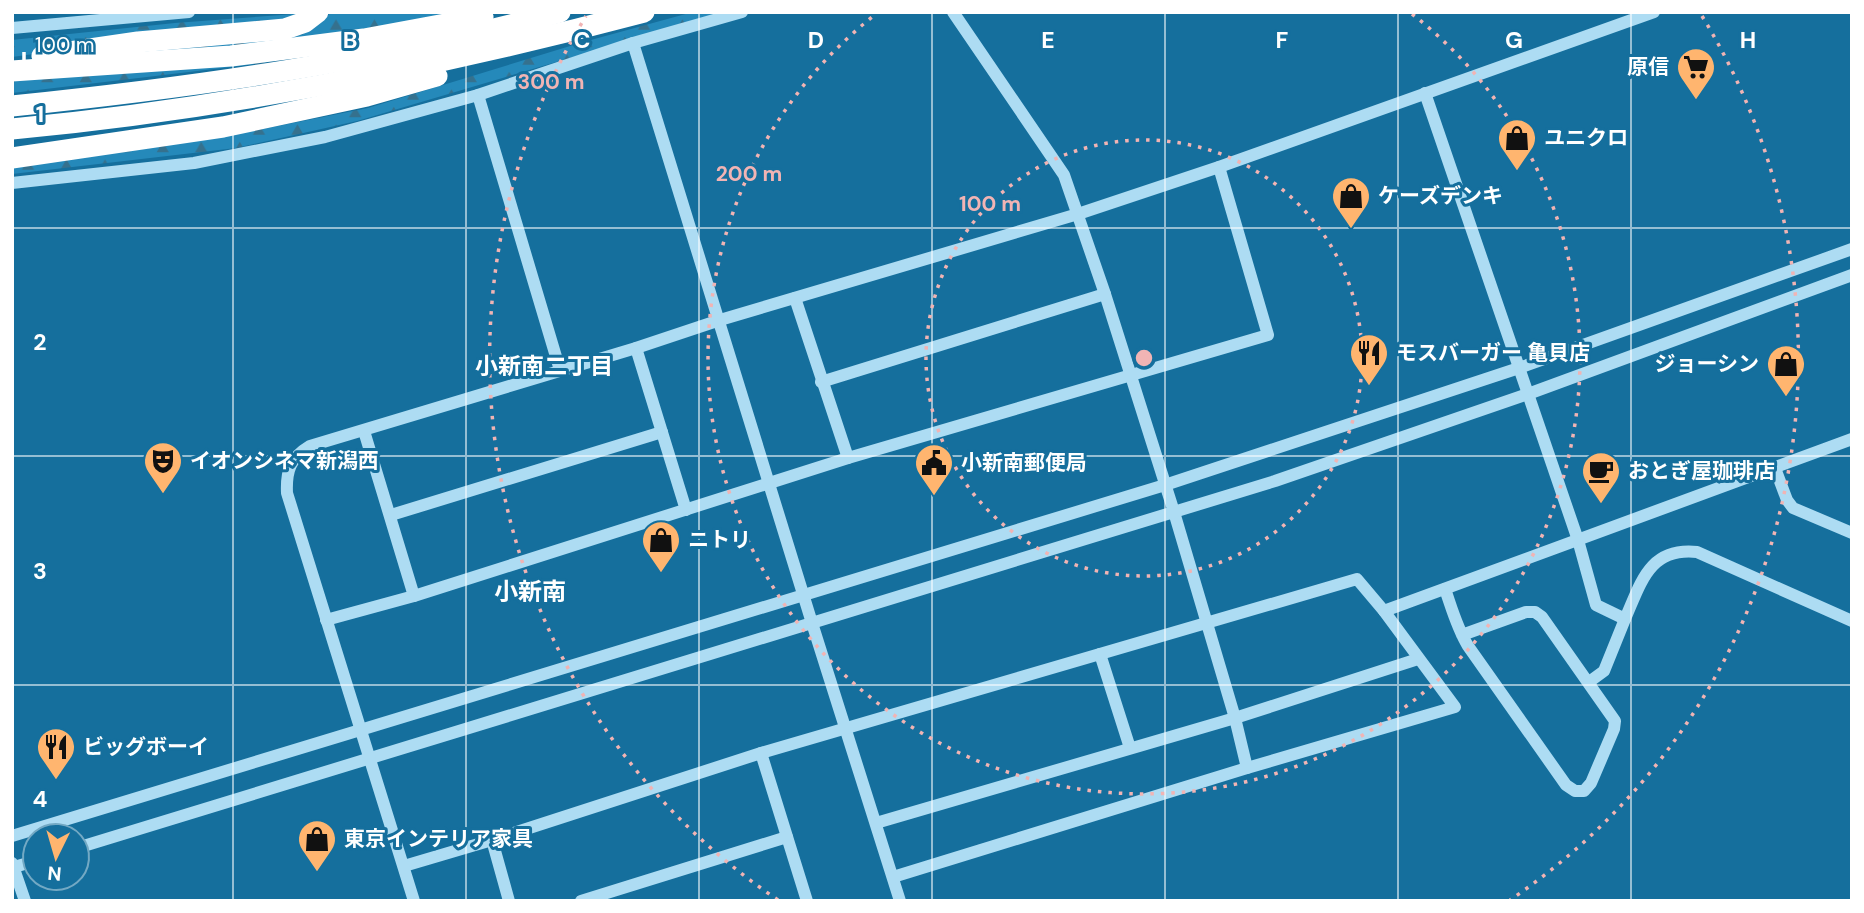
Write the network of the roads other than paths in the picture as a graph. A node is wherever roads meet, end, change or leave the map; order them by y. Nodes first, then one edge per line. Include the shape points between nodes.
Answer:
1 (189, 12) edge
2 (318, 12) edge
3 (509, 12) edge
4 (560, 12) edge
5 (644, 12) edge
6 (742, 12) edge
7 (953, 12) edge
8 (1654, 12) edge
9 (1617, 18) edge
10 (12, 28) edge
11 (544, 38) junction
12 (634, 43) junction
13 (12, 61) edge
14 (12, 71) edge
15 (1425, 93) junction
16 (478, 95) junction
17 (130, 104) junction
18 (12, 106) edge
19 (12, 129) edge
20 (12, 158) edge
21 (1219, 167) junction
22 (12, 183) edge
23 (1078, 214) junction
24 (1852, 249) edge
25 (1852, 275) edge
26 (1105, 294) junction
27 (795, 298) junction
28 (720, 320) junction
29 (636, 348) junction
30 (1519, 368) junction
31 (560, 370) junction
32 (1132, 376) junction
33 (821, 382) junction
34 (1528, 394) junction
35 (364, 431) junction
36 (662, 432) junction
37 (1852, 439) edge
38 (848, 458) junction
39 (1775, 468) junction
40 (769, 484) junction
41 (1165, 485) junction
42 (686, 510) junction
43 (1174, 512) junction
44 (391, 515) junction
45 (1852, 533) edge
46 (1578, 540) junction
47 (1445, 589) junction
48 (414, 596) junction
49 (804, 596) junction
50 (1384, 611) junction
51 (1625, 619) junction
52 (326, 620) junction
53 (1852, 621) edge
54 (812, 623) junction
55 (1207, 624) junction
56 (1462, 635) junction
57 (1100, 654) junction
58 (1418, 659) junction
59 (1589, 682) junction
60 (1235, 718) junction
61 (360, 730) junction
62 (846, 730) junction
63 (1130, 748) junction
64 (761, 753) junction
65 (370, 758) junction
66 (1247, 768) junction
67 (876, 823) junction
68 (12, 836) edge
69 (787, 837) junction
70 (492, 841) junction
71 (91, 844) edge
72 (13, 865) edge
73 (404, 866) junction
74 (893, 877) junction
75 (16, 884) edge
76 (25, 901) edge
77 (414, 901) edge
78 (509, 901) edge
79 (581, 901) edge
80 (807, 901) edge
81 (900, 901) edge

1 - 10 street
2 - 13 highway via 285,29 138,42
3 - 14 highway via 364,39 231,55
4 - 17 highway
5 - 11 highway
6 - 12 street
7 - 23 street via 1064,175
8 - 9 street
9 - 15 street
11 - 17 highway via 309,88
11 - 20 highway via 445,74 289,114
12 - 16 street
12 - 28 street
15 - 21 street
15 - 30 street
16 - 22 street via 257,152
16 - 31 street
17 - 18 highway
17 - 19 highway
21 - 23 street
21 - 32 street via 1268,335
23 - 26 street
23 - 27 street
24 - 30 street
25 - 34 street
26 - 32 street
26 - 33 street
27 - 28 street
27 - 33 street
28 - 29 street
28 - 40 street
29 - 31 street
29 - 36 street
30 - 34 street
30 - 41 street
31 - 35 street
32 - 38 street
32 - 41 street
33 - 38 street
34 - 43 street
34 - 46 street
35 - 44 street
35 - 52 street via 310,446 297,454 286,479
36 - 42 street
36 - 44 street
37 - 39 street
38 - 40 street
39 - 45 street via 1793,508
39 - 46 street
40 - 42 street
40 - 49 street
41 - 43 street
41 - 49 street
42 - 48 street
43 - 54 street
43 - 55 street
44 - 48 street
46 - 47 street
46 - 51 street via 1596,605
47 - 50 street
47 - 56 street
48 - 52 street
49 - 54 street
49 - 61 street
50 - 55 street via 1357,579
50 - 58 street
51 - 53 street via 1656,560 1684,551 1697,552
51 - 59 street via 1604,671
52 - 61 street
54 - 62 street
54 - 65 street
55 - 57 street
55 - 60 street
56 - 59 street via 1535,612
56 - 59 street via 1574,791 1584,791 1591,783 1614,729 1615,720
57 - 62 street
57 - 63 street
58 - 60 street
58 - 66 street via 1455,707
60 - 63 street
60 - 66 street
61 - 65 street
61 - 68 street
62 - 64 street
62 - 67 street
63 - 67 street
64 - 69 street
64 - 70 street
65 - 71 street
65 - 73 street
66 - 74 street
67 - 74 street
69 - 79 street
69 - 80 street
70 - 73 street
70 - 78 street
72 - 75 street
73 - 77 street
74 - 81 street
75 - 76 street

